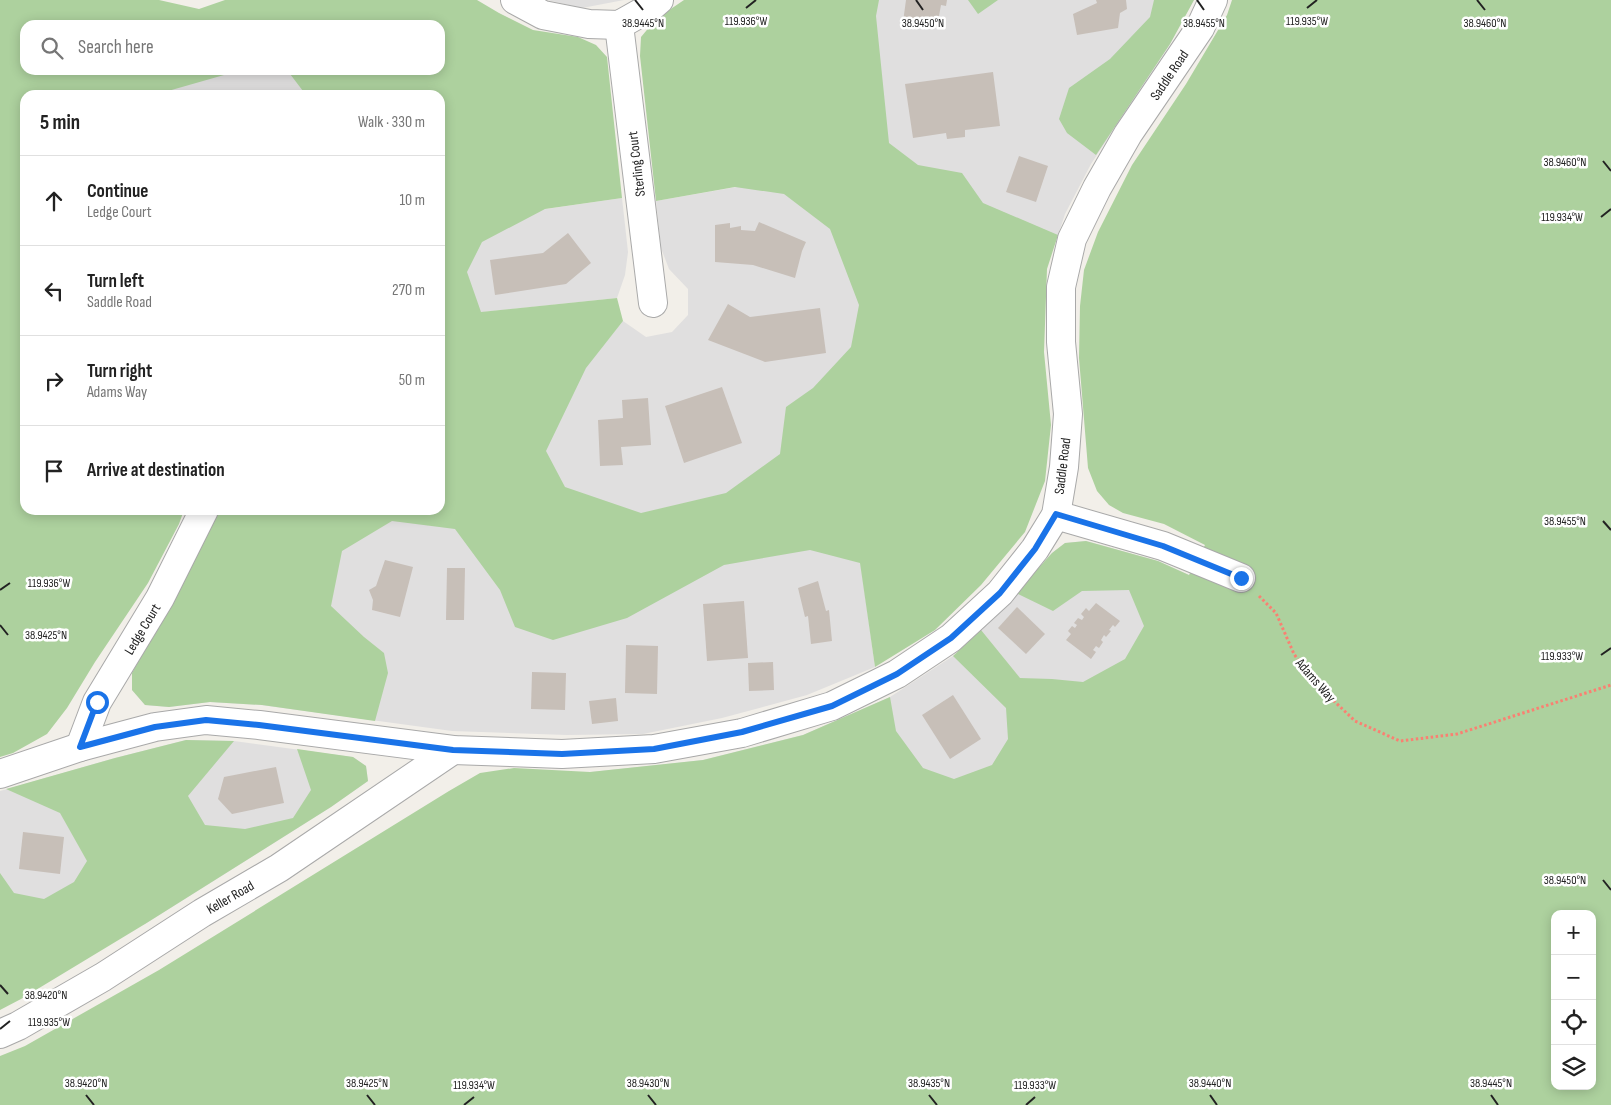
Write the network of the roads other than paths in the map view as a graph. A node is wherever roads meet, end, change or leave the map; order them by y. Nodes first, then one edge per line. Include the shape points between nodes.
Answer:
1 (515, 0) edge
2 (659, 0) edge
3 (1213, 0) edge
4 (619, 24) junction
5 (652, 303) dead end
6 (1056, 514) junction
7 (202, 515) edge
8 (1241, 578) road end
9 (80, 747) junction
10 (453, 750) junction
11 (0, 774) edge
12 (0, 1034) edge

1 - 4 street via 543,15 589,24
2 - 4 street
3 - 6 street, Saddle Road via 1200,28 1128,134 1072,239 1061,286 1061,342 1068,414
4 - 5 street, Sterling Court
6 - 8 street via 1163,546
6 - 10 street, Saddle Road via 1035,549 1000,593 951,638 897,674 832,706 742,732 654,749 562,754
7 - 9 street, Ledge Court via 160,598 97,702
9 - 10 street, Saddle Road via 155,727 206,720
9 - 11 street, Saddle Road
10 - 12 street, Keller Road via 279,868 103,977

